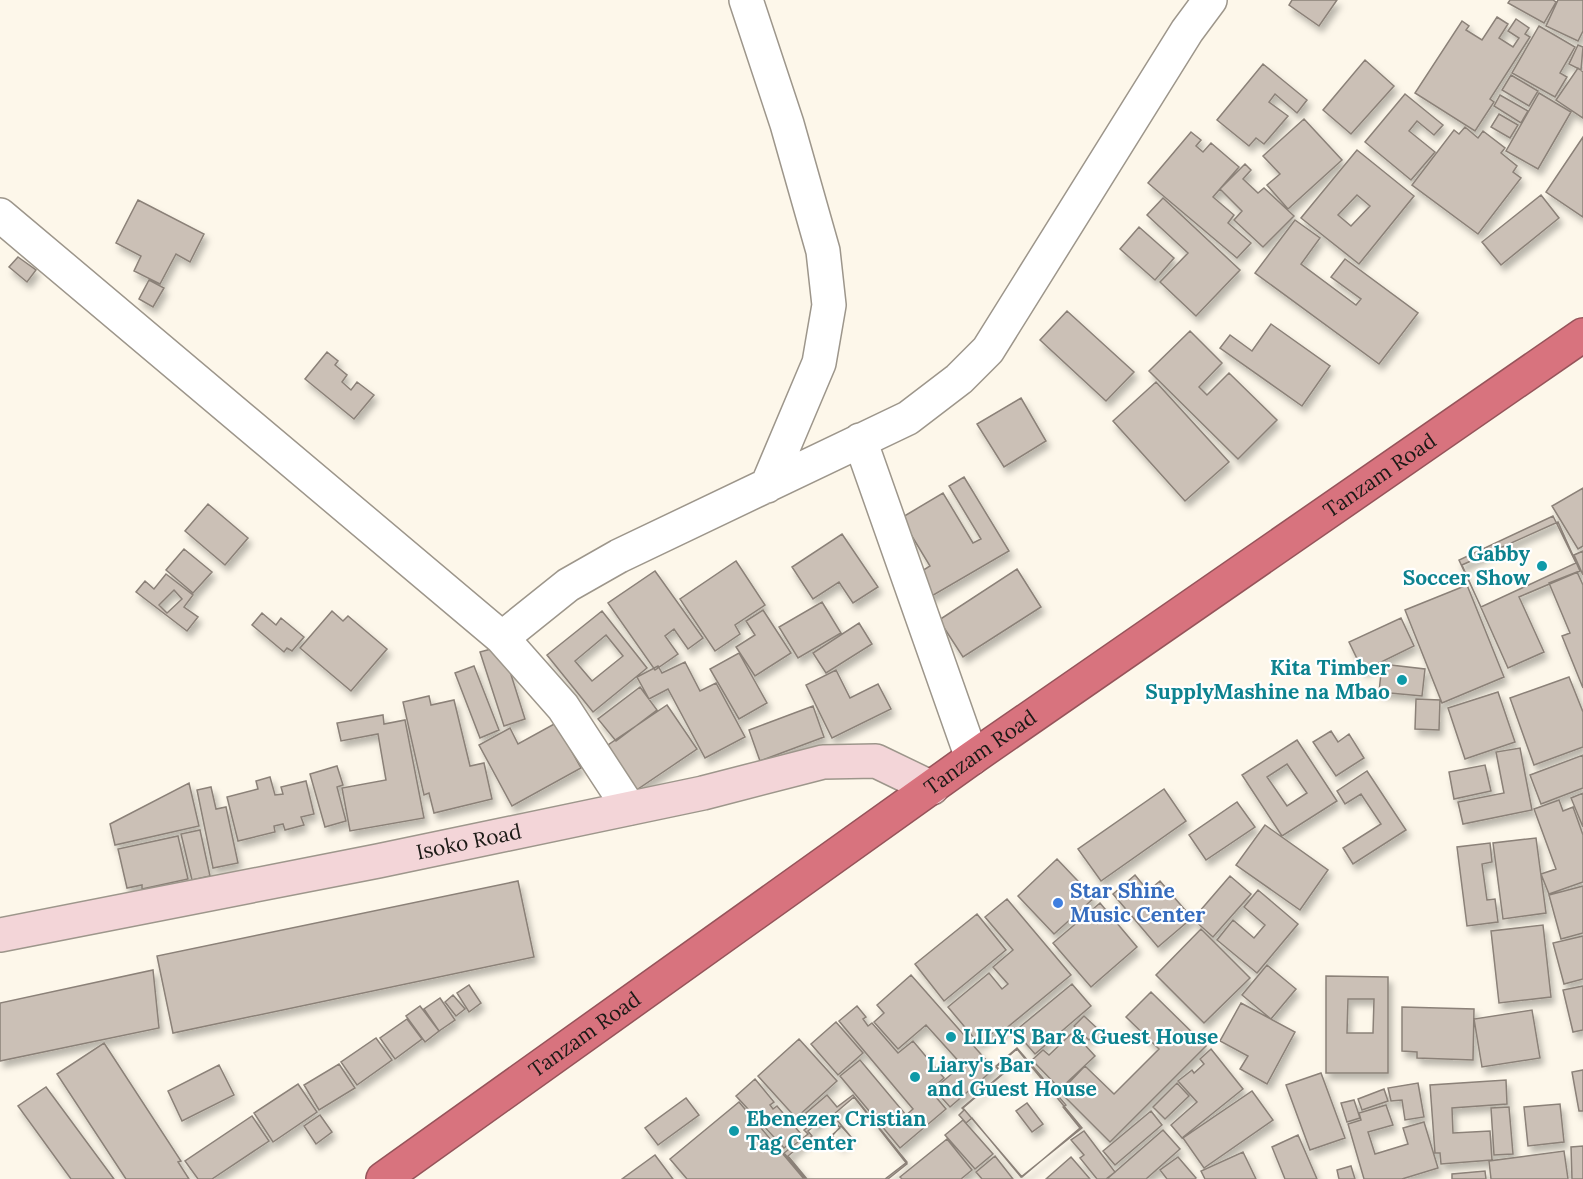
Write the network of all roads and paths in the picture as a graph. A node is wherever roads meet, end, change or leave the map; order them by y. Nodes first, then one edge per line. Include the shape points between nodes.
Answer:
1 (746, 0) edge
2 (1210, 0) edge
3 (0, 215) edge
4 (1583, 334) edge
5 (860, 440) junction
6 (767, 486) junction
7 (502, 638) junction
8 (972, 758) junction
9 (932, 788) junction
10 (629, 808) junction
11 (0, 935) edge
12 (383, 1179) edge

1 - 6 street via 823,251 829,305 819,363
2 - 5 street via 1186,31 988,350 959,379 908,418
3 - 7 street
4 - 8 highway, Tanzam Road
5 - 6 street
5 - 8 street
6 - 7 street via 619,556 568,585
7 - 10 street via 563,707
8 - 9 highway, Tanzam Road
9 - 10 street, Isoko Road via 876,761 823,762
9 - 12 highway, Tanzam Road
10 - 11 street, Isoko Road

